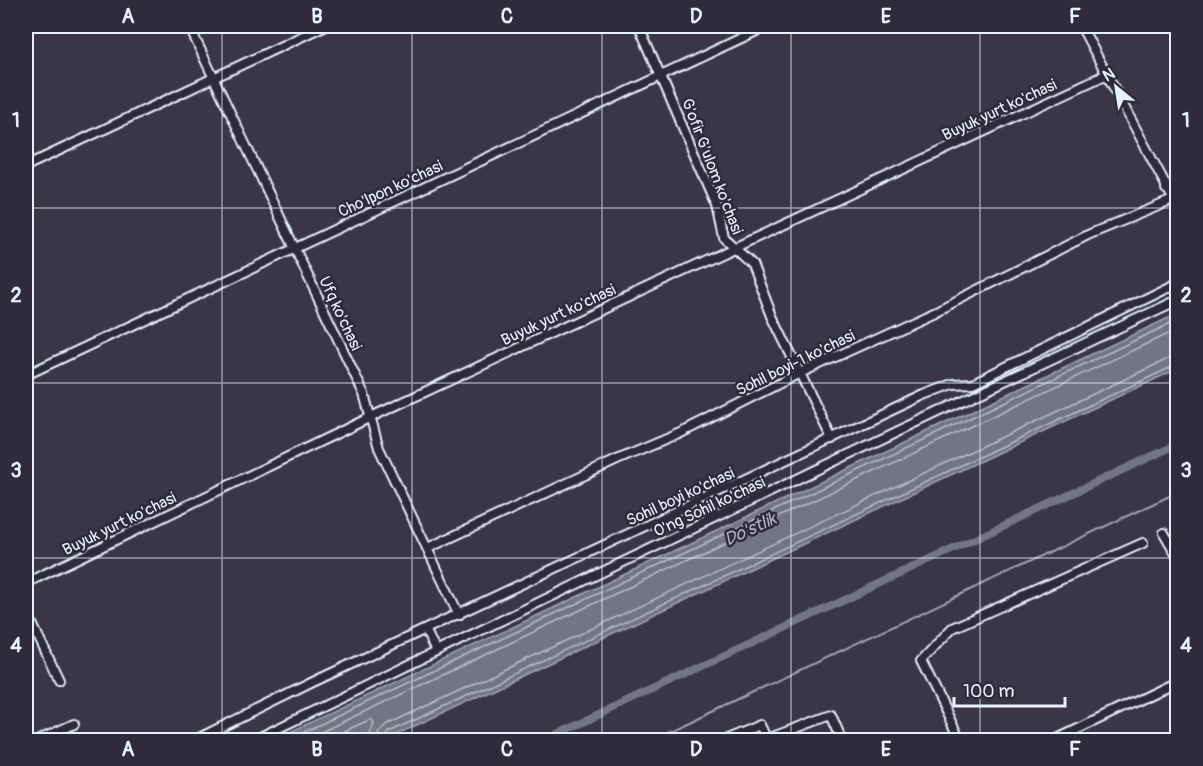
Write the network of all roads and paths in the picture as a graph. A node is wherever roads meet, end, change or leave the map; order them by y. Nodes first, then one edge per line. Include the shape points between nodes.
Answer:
1 (189, 26) edge
2 (324, 26) edge
3 (639, 26) edge
4 (767, 26) edge
5 (1081, 26) edge
6 (662, 73) junction
7 (1105, 75) junction
8 (215, 79) junction
9 (26, 166) edge
10 (1178, 184) edge
11 (1166, 189) junction
12 (1173, 200) junction
13 (1178, 208) edge
14 (295, 248) junction
15 (733, 248) junction
16 (1178, 283) edge
17 (1178, 300) edge
18 (800, 373) junction
19 (26, 375) edge
20 (371, 417) junction
21 (832, 439) junction
22 (1164, 533) dead end
23 (1143, 543) dead end
24 (428, 548) junction
25 (1178, 557) edge
26 (26, 583) edge
27 (26, 611) edge
28 (459, 615) junction
29 (426, 631) junction
30 (436, 652) junction
31 (59, 680) dead end
32 (1178, 681) edge
33 (75, 724) dead end
34 (767, 740) edge
35 (39, 741) edge
36 (195, 741) edge
37 (254, 741) edge
38 (724, 741) edge
39 (842, 741) edge
40 (960, 741) edge
41 (1055, 741) edge

1 - 8 street, Ufq ko'chasi
2 - 8 street
3 - 6 street, G'ofir G'ulom ko'chasi
4 - 6 street, Cho'lpon ko'chasi
5 - 7 street
6 - 14 street, Cho'lpon ko'chasi
6 - 15 street, G'ofir G'ulom ko'chasi via 717,206 724,238
7 - 11 street
7 - 15 street, Buyuk yurt ko'chasi
8 - 9 street
8 - 14 street, Ufq ko'chasi
10 - 11 street
11 - 12 street
12 - 13 street
12 - 18 street, Sohil boyi-1 ko'chasi via 1090,234
14 - 19 street, Cho'lpon ko'chasi
14 - 20 street, Ufq ko'chasi via 364,394
15 - 18 street, G'ofir G'ulom ko'chasi via 752,264
15 - 20 street, Buyuk yurt ko'chasi
16 - 21 street, Sohil boyi ko'chasi via 973,383 953,384 924,395
17 - 30 street, O'ng Sohil ko'chasi
18 - 21 street, G'ofir G'ulom ko'chasi
18 - 24 street, Sohil boyi-1 ko'chasi via 681,433
20 - 24 street, Ufq ko'chasi via 379,448
20 - 26 street, Buyuk yurt ko'chasi
21 - 28 street, Sohil boyi ko'chasi
22 - 25 street
23 - 40 street via 952,628 921,661
24 - 28 street, Ufq ko'chasi
27 - 31 street
28 - 29 street, Sohil boyi ko'chasi
29 - 30 street
29 - 36 street, Sohil boyi ko'chasi
30 - 37 street, O'ng Sohil ko'chasi
32 - 41 street
33 - 35 street
34 - 38 street via 760,725
34 - 39 street via 831,715

